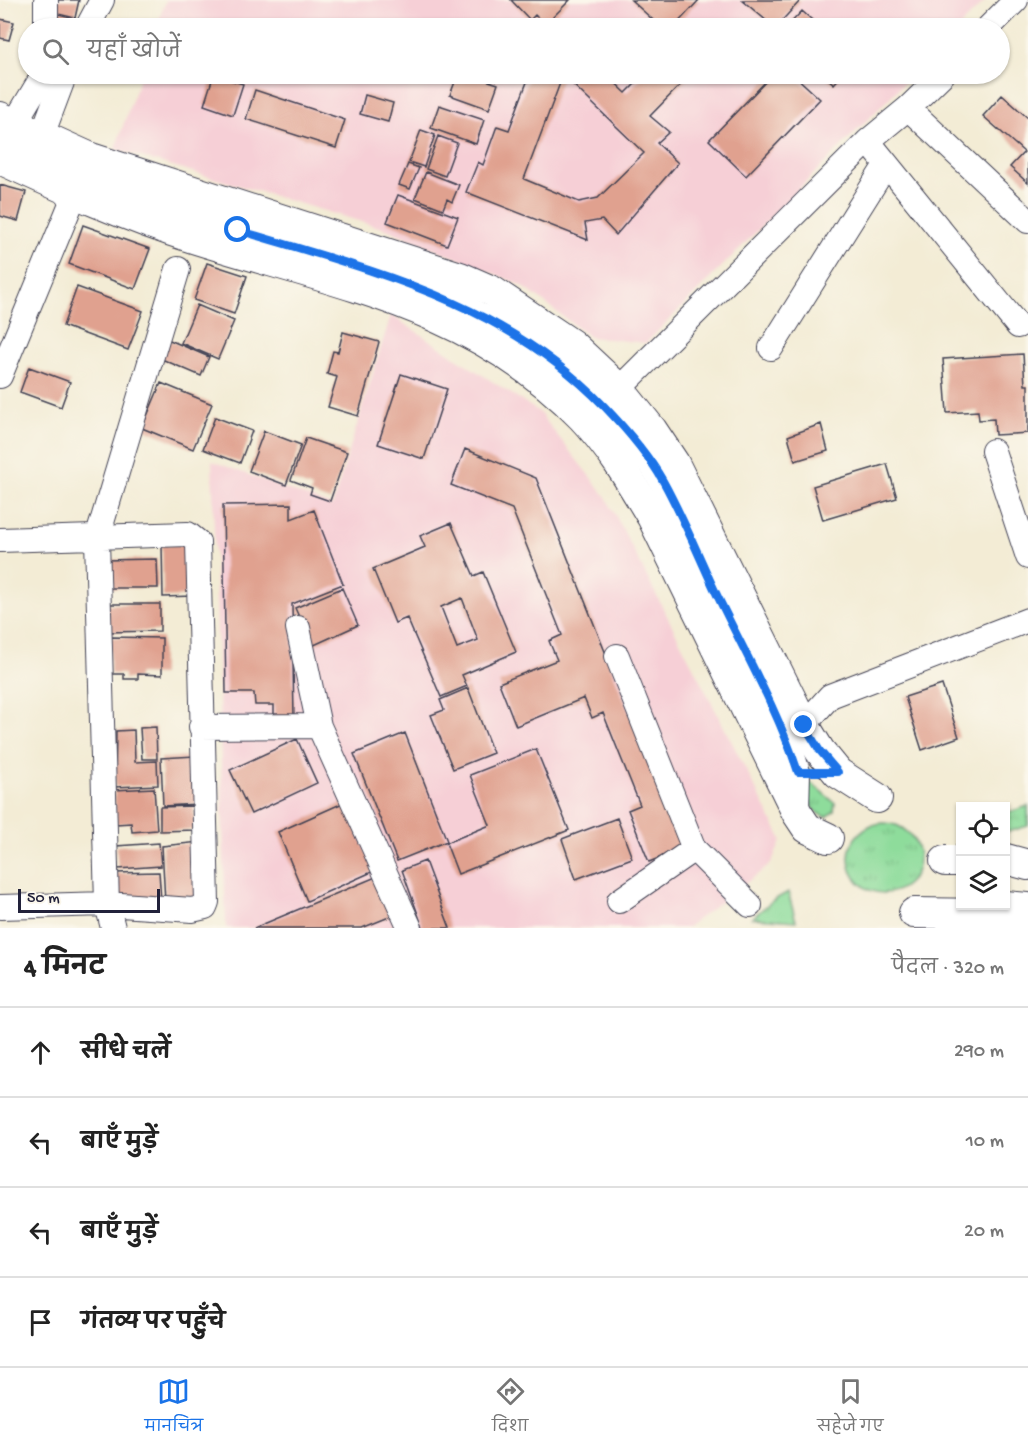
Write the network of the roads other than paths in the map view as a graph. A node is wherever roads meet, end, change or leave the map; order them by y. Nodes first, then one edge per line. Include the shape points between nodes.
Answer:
1 (46, 0) edge
2 (102, 0) edge
3 (1016, 0) edge
4 (45, 18) edge
5 (92, 18) edge
6 (998, 18) edge
7 (37, 84) edge
8 (61, 84) edge
9 (932, 84) edge
10 (908, 108) junction
11 (4, 128) edge
12 (41, 138) junction
13 (868, 141) junction
14 (0, 159) edge
15 (886, 165) junction
16 (75, 194) junction
17 (1028, 221) edge
18 (178, 269) dead end
19 (1018, 326) dead end
20 (771, 348) dead end
21 (0, 376) edge
22 (619, 389) junction
23 (993, 451) dead end
24 (97, 539) junction
25 (0, 540) edge
26 (1028, 557) edge
27 (1028, 620) edge
28 (298, 628) dead end
29 (617, 657) dead end
30 (804, 725) junction
31 (319, 726) junction
32 (201, 727) junction
33 (798, 772) junction
34 (838, 772) junction
35 (877, 798) dead end
36 (796, 813) junction
37 (828, 838) dead end
38 (694, 849) junction
39 (1010, 861) edge
40 (1028, 866) edge
41 (1010, 868) edge
42 (1028, 880) edge
43 (619, 900) dead end
44 (1010, 903) edge
45 (107, 904) junction
46 (750, 905) dead end
47 (1028, 905) edge
48 (0, 908) edge
49 (957, 910) edge
50 (977, 910) edge
51 (914, 913) dead end
52 (1028, 921) edge
53 (113, 928) edge
54 (410, 928) edge

1 - 4 street
2 - 5 street
3 - 6 street
7 - 11 street
8 - 12 street
9 - 10 street
10 - 13 street
10 - 17 street
11 - 12 main road
11 - 33 street via 83,177 409,282 518,334 553,359 615,418 662,479 773,711
12 - 22 main road via 91,158 481,286 527,312 571,344
13 - 15 street
13 - 22 street
14 - 16 main road
15 - 19 street
15 - 20 street
16 - 21 street
16 - 36 main road via 190,237 422,310 486,340 546,383 583,418 628,476 657,527
18 - 24 street
22 - 30 main road via 674,463
23 - 26 street
24 - 25 street
24 - 32 street via 188,534 198,542
24 - 45 street
27 - 30 street via 830,696
28 - 31 street
29 - 38 street
30 - 34 main road
31 - 32 street
31 - 54 street
32 - 45 street via 205,908
33 - 34 street
33 - 36 street
34 - 35 main road
36 - 37 main road via 807,828
38 - 43 street
38 - 46 street
39 - 40 main road
41 - 42 street
44 - 47 street
45 - 48 street
45 - 53 street
49 - 51 main road
50 - 52 main road

